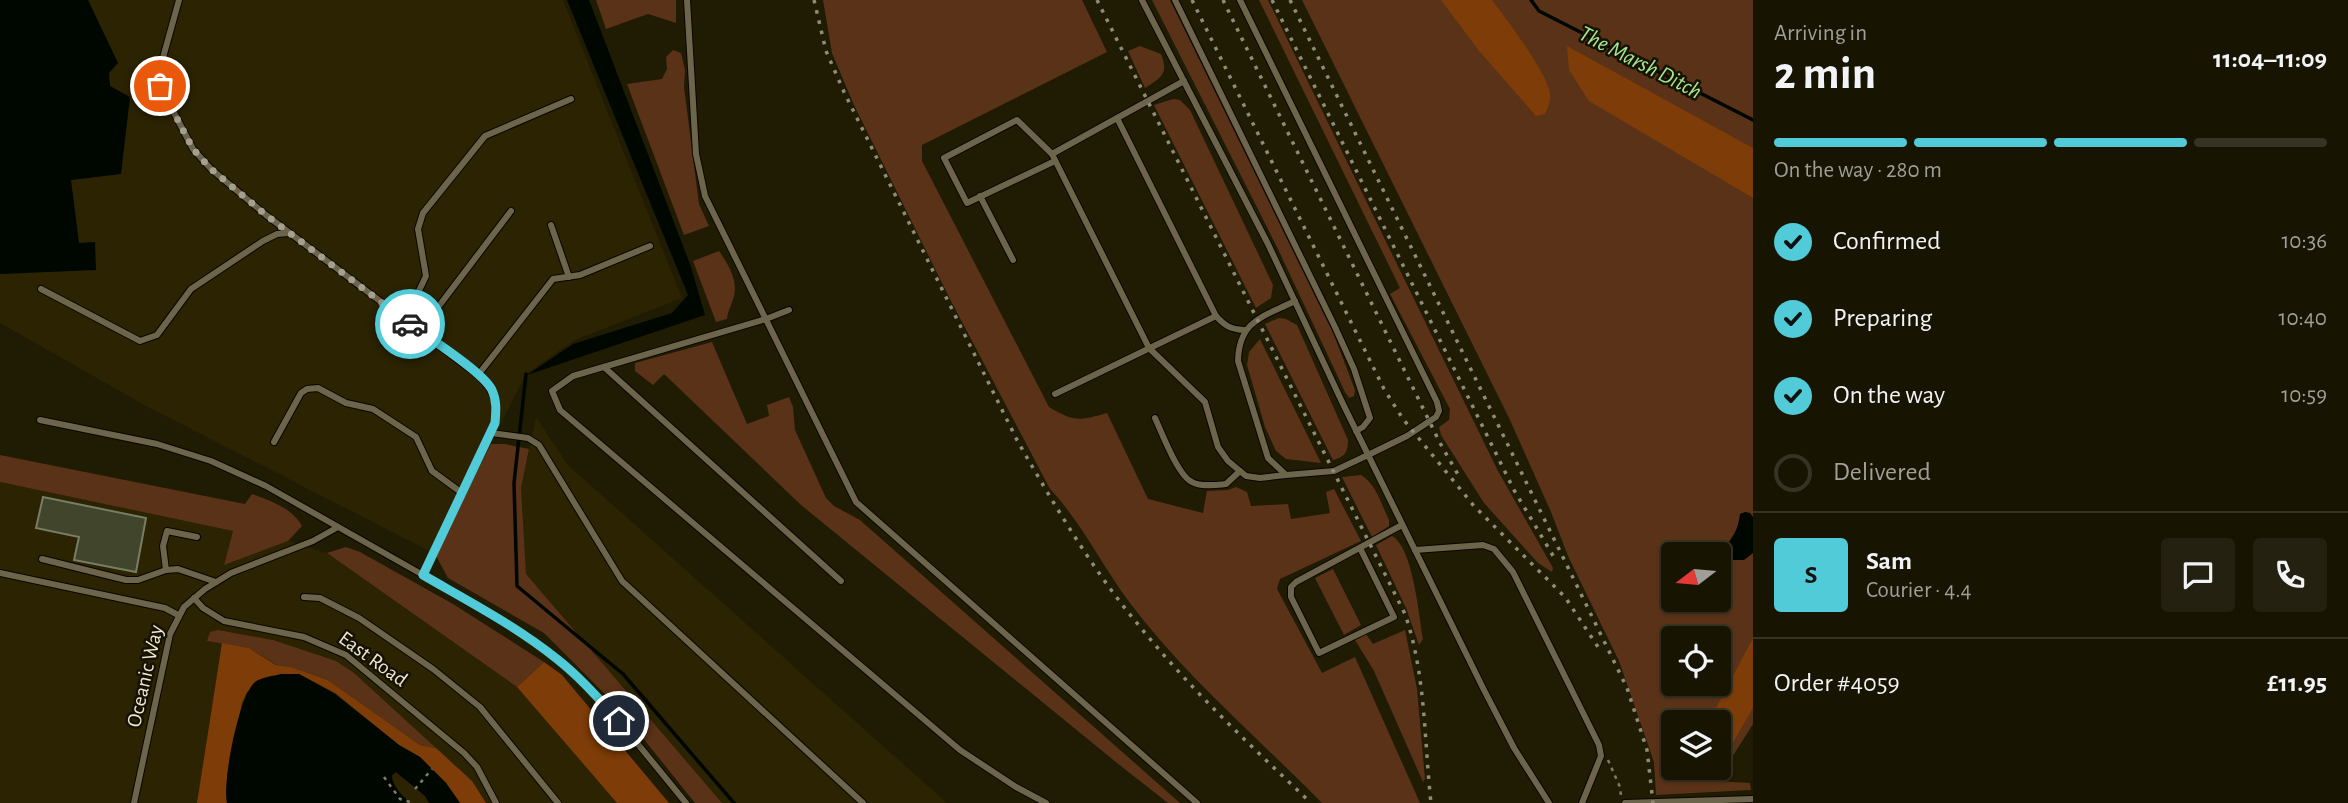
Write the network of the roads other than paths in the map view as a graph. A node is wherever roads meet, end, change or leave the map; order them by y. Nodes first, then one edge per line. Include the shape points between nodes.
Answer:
1 (179, 0) edge
2 (687, 0) edge
3 (1142, 0) edge
4 (1175, 0) edge
5 (1240, 0) edge
6 (1184, 80) junction
7 (571, 99) dead end
8 (1116, 118) junction
9 (1054, 157) junction
10 (980, 197) junction
11 (511, 211) dead end
12 (551, 225) dead end
13 (289, 233) junction
14 (650, 246) dead end
15 (1013, 260) dead end
16 (569, 277) junction
17 (41, 289) dead end
18 (1294, 301) junction
19 (789, 310) dead end
20 (1216, 316) junction
21 (402, 318) junction
22 (766, 320) junction
23 (1244, 330) junction
24 (420, 331) junction
25 (1149, 348) junction
26 (604, 367) junction
27 (478, 375) junction
28 (1055, 394) dead end
29 (1155, 418) dead end
30 (40, 419) dead end
31 (1356, 431) junction
32 (491, 433) junction
33 (274, 442) dead end
34 (1368, 455) junction
35 (1240, 471) junction
36 (1286, 475) junction
37 (462, 493) junction
38 (1402, 525) junction
39 (338, 527) junction
40 (197, 537) dead end
41 (1360, 548) junction
42 (1415, 550) junction
43 (42, 559) dead end
44 (166, 570) junction
45 (0, 573) edge
46 (423, 575) junction
47 (841, 581) dead end
48 (216, 582) junction
49 (303, 597) dead end
50 (194, 598) junction
51 (178, 615) junction
52 (1753, 799) edge
53 (134, 803) edge
54 (496, 803) edge
55 (558, 803) edge
56 (686, 803) edge
57 (863, 803) edge
58 (1046, 803) edge
59 (1198, 803) edge
60 (1549, 803) edge
61 (1582, 803) edge
62 (1623, 803) edge

1 - 13 lane via 159,72 160,86 193,149
2 - 22 lane via 696,154 705,196
3 - 6 lane
4 - 31 lane via 1354,369 1370,418
5 - 34 lane via 1437,402 1439,411 1430,422
6 - 8 lane
6 - 18 lane
7 - 21 lane via 485,136 423,213 418,229 426,276
8 - 9 lane
8 - 20 lane
9 - 10 lane
9 - 10 lane via 1017,120 944,158 967,203
9 - 25 lane
10 - 15 lane
11 - 24 lane
12 - 16 lane
13 - 17 lane via 263,241 191,289 157,335 140,341
13 - 21 lane
14 - 16 lane
16 - 27 lane via 553,279
18 - 23 lane
18 - 31 lane
19 - 22 lane
20 - 23 lane via 1225,326
20 - 25 lane
21 - 24 lane
22 - 26 lane
22 - 59 lane via 856,502
23 - 36 lane via 1238,361 1268,458
24 - 27 lane
25 - 28 lane
25 - 35 lane via 1205,402 1218,447
26 - 47 lane
26 - 58 lane via 558,385 552,391 560,410 960,750
27 - 32 lane via 491,388 497,404
29 - 35 lane via 1189,481 1226,484
30 - 39 lane via 157,444 211,461
31 - 34 lane
32 - 37 lane
32 - 57 lane via 540,444 622,581
33 - 37 lane via 301,393 318,388 345,403 373,409 408,431 416,437 432,471
34 - 36 lane via 1334,471
34 - 38 lane
35 - 36 lane via 1260,478
37 - 46 lane
38 - 41 lane
38 - 42 lane
39 - 46 lane
39 - 48 lane, Oceanic Way
40 - 44 lane via 167,531 163,546
41 - 41 lane via 1291,587 1319,653 1394,617
42 - 60 lane via 1504,730
42 - 61 lane via 1483,545 1504,558 1599,745 1599,762
43 - 44 lane via 126,580
44 - 48 lane via 178,569
45 - 51 lane via 164,608
46 - 56 lane via 528,637 567,667 619,721
48 - 50 lane, Oceanic Way
49 - 55 lane via 320,598 359,618 480,706
50 - 51 lane, Oceanic Way
50 - 54 lane, East Road via 224,621 304,637 346,655 464,753
51 - 53 lane, Oceanic Way
52 - 62 lane

